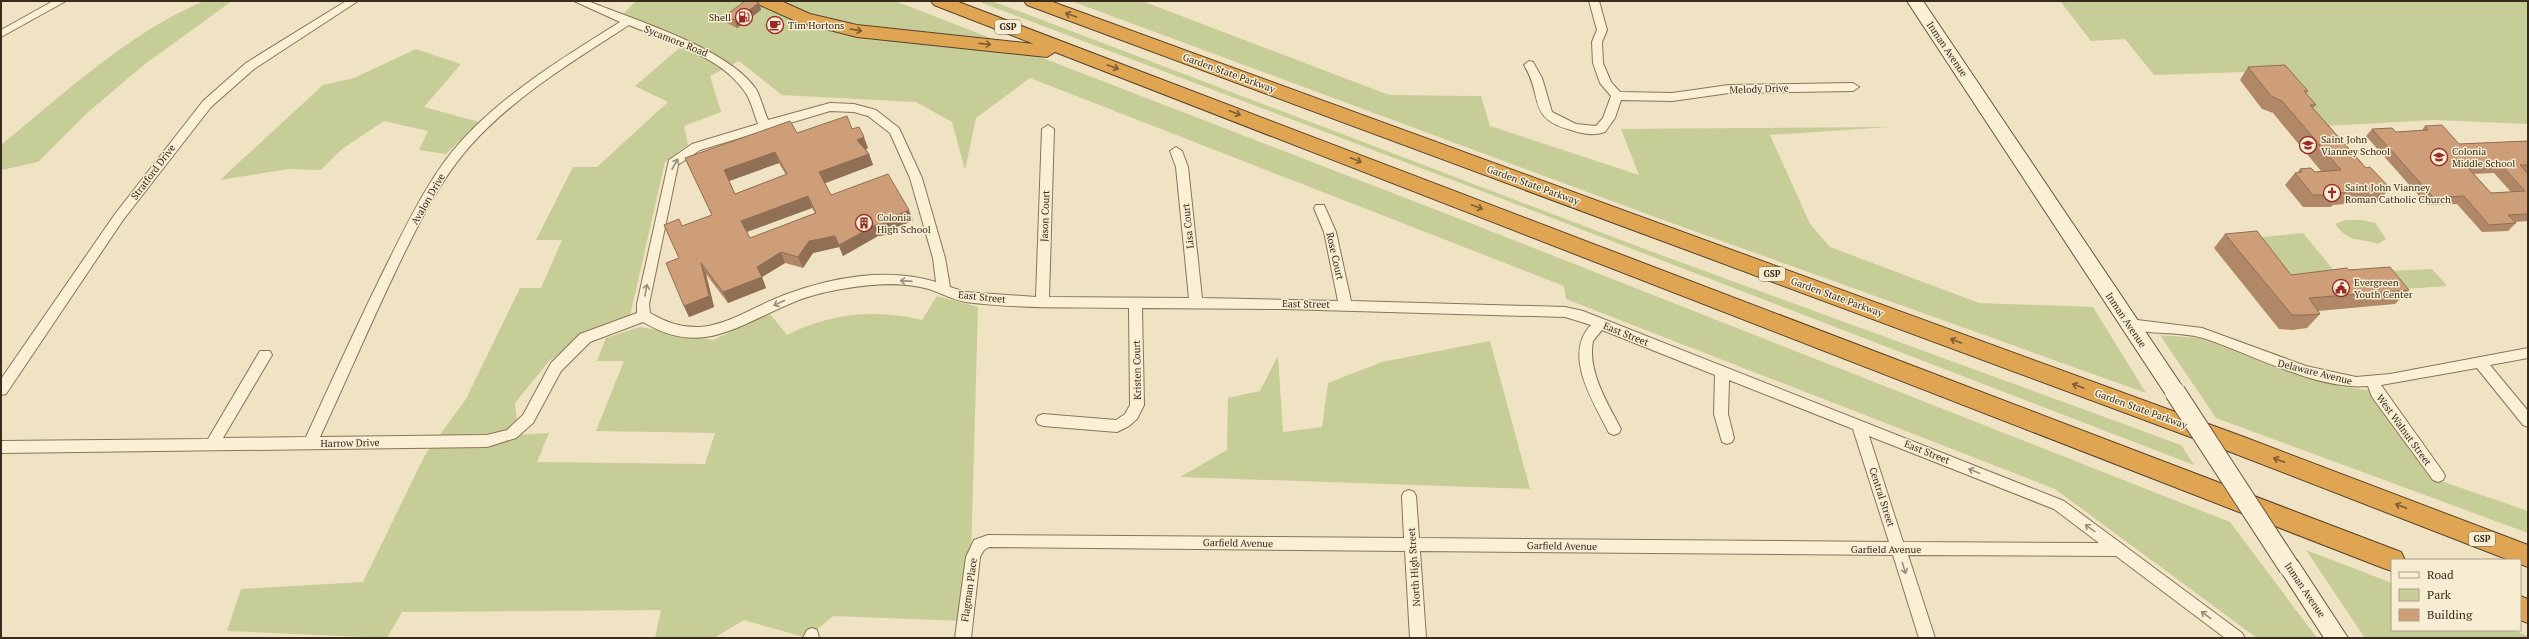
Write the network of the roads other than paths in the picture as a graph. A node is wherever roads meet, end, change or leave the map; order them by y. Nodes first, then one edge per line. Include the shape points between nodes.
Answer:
1 (61, 1) edge
2 (352, 1) edge
3 (579, 1) edge
4 (766, 1) edge
5 (940, 1) edge
6 (1033, 1) edge
7 (1594, 1) edge
8 (1915, 1) edge
9 (628, 22) junction
10 (1, 34) edge
11 (1076, 54) junction
12 (1528, 65) dead end
13 (1854, 87) dead end
14 (1617, 96) junction
15 (764, 125) junction
16 (1048, 129) dead end
17 (1176, 151) dead end
18 (1320, 208) dead end
19 (944, 290) junction
20 (1042, 302) junction
21 (1135, 303) junction
22 (1196, 303) junction
23 (1345, 305) junction
24 (644, 316) junction
25 (1600, 324) junction
26 (2129, 324) junction
27 (2528, 352) edge
28 (265, 355) dead end
29 (2480, 362) junction
30 (1722, 373) junction
31 (2373, 382) junction
32 (1, 390) edge
33 (1043, 420) dead end
34 (2528, 421) edge
35 (1858, 424) junction
36 (1614, 429) dead end
37 (1727, 438) dead end
38 (310, 443) junction
39 (212, 445) junction
40 (1, 447) edge
41 (2438, 476) dead end
42 (1409, 496) dead end
43 (1003, 540) joint
44 (1412, 545) junction
45 (1898, 549) junction
46 (2120, 550) junction
47 (2528, 556) edge
48 (2391, 560) edge
49 (963, 638) edge
50 (1418, 638) edge
51 (1927, 638) edge
52 (2237, 638) edge
53 (2337, 638) edge

1 - 10 street
2 - 32 street, Stratford Drive via 250,66 207,104 119,217
3 - 9 street, Sycamore Road
4 -> 11 highway via 804,18 857,31
5 - 11 highway, GSP
47 -> 6 highway, Garden State Parkway / GSP via 2236,444
7 - 14 street via 1602,30 1597,42 1598,63 1606,83
8 - 26 main road, Inman Avenue
9 - 15 street, Sycamore Road via 715,58 740,78 751,91
9 - 38 street, Avalon Drive via 526,89 467,142 448,164 430,192 385,279
11 -> 48 highway, GSP
12 - 14 street via 1538,76 1547,114 1553,120 1595,132 1606,124
13 - 14 street, Melody Drive via 1729,89 1672,97
15 - 19 street via 830,107 854,108 872,113 895,131 916,178 939,258
24 -> 15 street via 643,304 673,163 696,147
16 - 20 street, Jason Court
17 - 22 street, Lisa Court via 1182,167
18 - 23 street, Rose Court via 1330,232
19 - 20 street, East Street via 964,297
19 -> 24 street, East Street via 908,281 844,284 790,298 734,325 712,332 688,334 666,330
20 - 21 street, East Street
21 - 22 street, East Street
21 - 33 street, Kristen Court via 1138,405 1134,413 1126,422 1117,426
22 - 23 street, East Street
23 - 25 street, East Street via 1550,310 1578,315
24 - 38 street, Harrow Drive via 584,338 556,367 528,419 511,434 487,441
25 - 30 street, East Street
25 - 36 street via 1588,340 1587,356 1590,377
26 - 31 street, Delaware Avenue via 2202,333 2305,371 2356,382
26 - 53 main road, Inman Avenue, bridge
27 - 29 street, Delaware Avenue
28 - 39 street
29 - 31 street, Delaware Avenue
29 - 34 street
30 - 35 street, East Street
30 - 37 street via 1721,414
31 - 41 street, West Walnut Street via 2377,393
35 - 45 street, Central Street
46 -> 35 street, East Street via 2059,505
38 - 39 street, Harrow Drive
39 - 40 street, Harrow Drive
42 - 44 street, North High Street
43 - 44 street, Garfield Avenue
43 - 49 street, Flagman Place via 983,542 976,550
44 - 45 street, Garfield Avenue
44 - 50 street, North High Street
45 - 46 street, Garfield Avenue
45 -> 51 street, Central Street
52 -> 46 street, East Street

